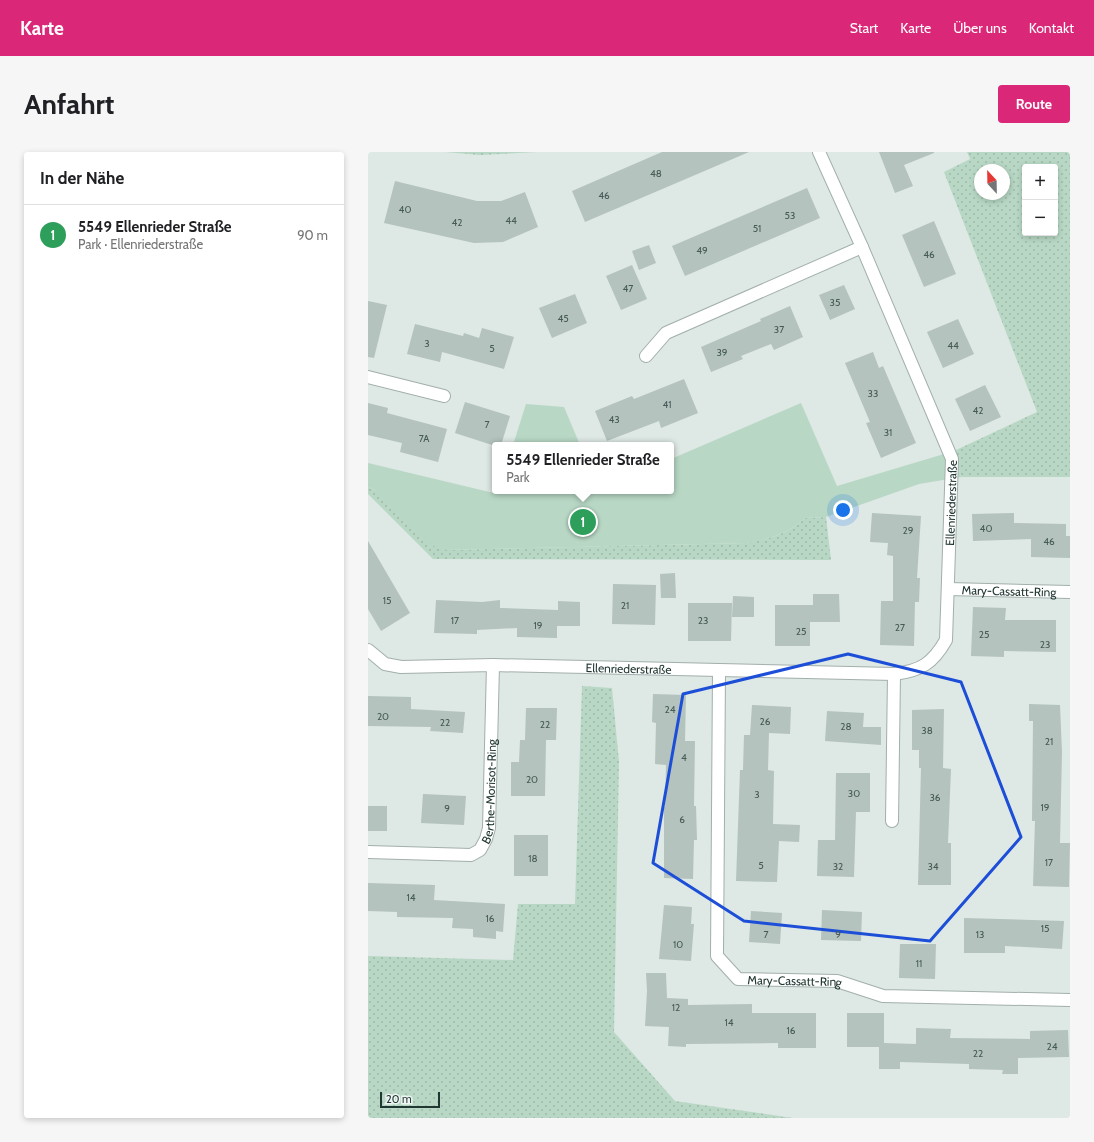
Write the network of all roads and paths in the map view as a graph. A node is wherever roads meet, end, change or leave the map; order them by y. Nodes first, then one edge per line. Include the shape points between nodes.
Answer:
1 (819, 152) edge
2 (862, 247) junction
3 (646, 356) dead end
4 (368, 377) edge
5 (444, 396) dead end
6 (948, 589) junction
7 (1070, 592) edge
8 (368, 650) edge
9 (493, 665) junction
10 (719, 671) junction
11 (894, 674) junction
12 (892, 821) dead end
13 (368, 852) edge
14 (1070, 1000) edge

1 - 2 street, Ellenriederstraße
2 - 3 street via 666,334
2 - 6 street, Ellenriederstraße via 952,459
4 - 5 street
6 - 7 street, Mary-Cassatt-Ring
6 - 11 street, Ellenriederstraße via 946,640 938,655 924,666
8 - 9 street, Ellenriederstraße via 385,664 402,667
9 - 10 street, Ellenriederstraße
9 - 13 street, Berthe-Morisot-Ring via 489,828 480,850 471,855 453,856
10 - 11 street, Ellenriederstraße
10 - 14 street, Mary-Cassatt-Ring via 716,956 738,980 837,981 883,996
11 - 12 street

